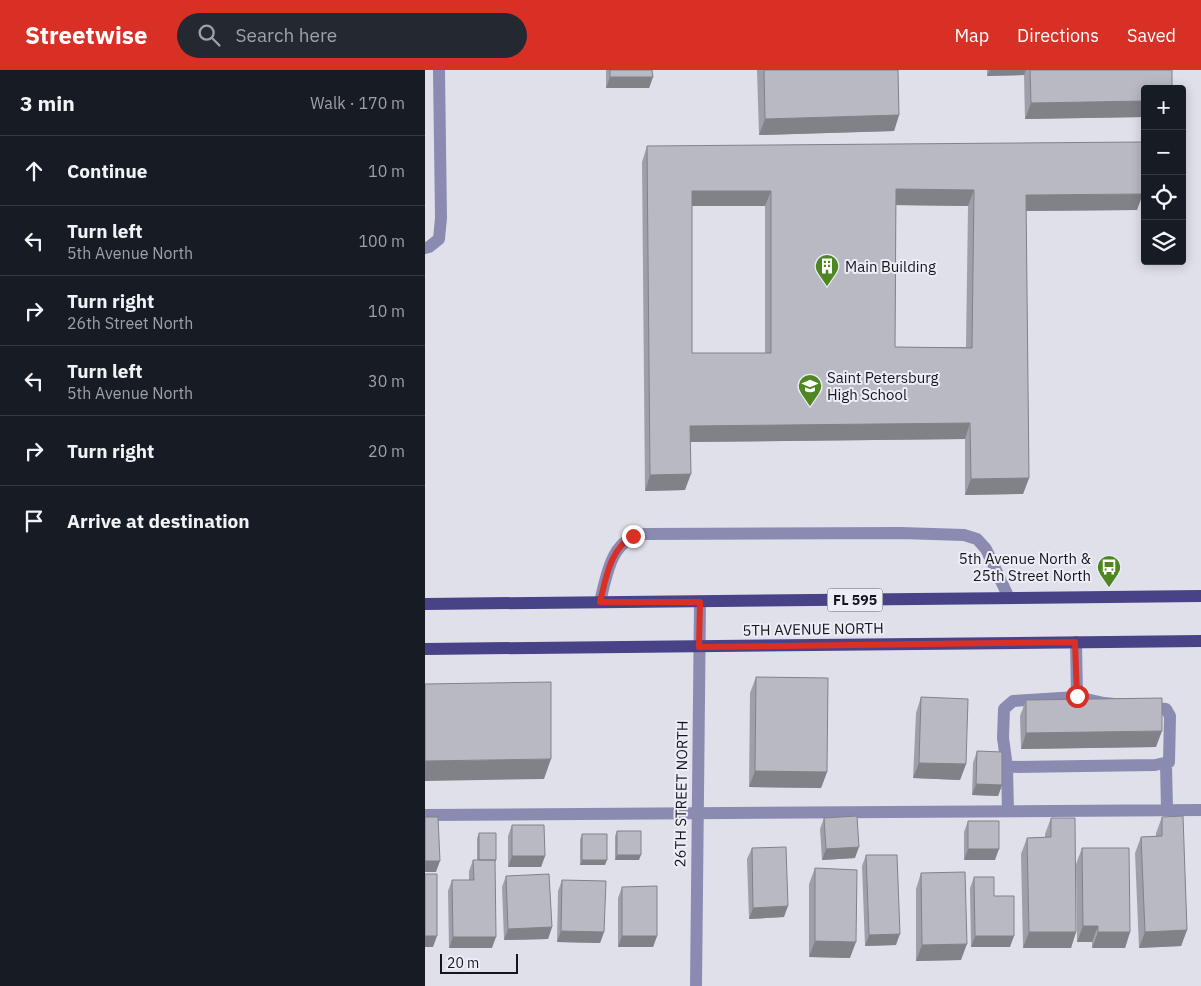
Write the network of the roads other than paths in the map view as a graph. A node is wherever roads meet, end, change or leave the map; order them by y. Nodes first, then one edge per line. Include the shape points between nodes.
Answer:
1 (439, 70) edge
2 (427, 248) edge
3 (1201, 596) edge
4 (1009, 598) junction
5 (600, 602) junction
6 (700, 602) junction
7 (431, 604) edge
8 (425, 612) edge
9 (1201, 641) edge
10 (1075, 642) junction
11 (699, 647) junction
12 (425, 649) edge
13 (1077, 696) junction
14 (1166, 764) junction
15 (1007, 767) junction
16 (1167, 810) junction
17 (1201, 810) edge
18 (1008, 811) junction
19 (697, 813) junction
20 (425, 815) edge
21 (696, 986) edge

1 - 2 street via 441,218 439,239
3 - 4 main road, 5TH AVENUE NORTH / FL 595
4 - 5 street via 986,549 977,539 964,535 645,534 625,540 610,563
4 - 6 main road, 5TH AVENUE NORTH / FL 595
5 - 6 main road, 5TH AVENUE NORTH / FL 595
5 - 7 main road, 5TH AVENUE NORTH / FL 595
6 - 11 street, 26TH STREET NORTH
7 - 8 main road
9 - 10 main road, 5TH AVENUE NORTH
10 - 11 main road, 5TH AVENUE NORTH
10 - 13 street
11 - 12 main road, 5TH AVENUE NORTH
11 - 19 street, 26TH STREET NORTH
13 - 14 street via 1104,703 1167,710 1170,716
13 - 15 street via 1013,701 1004,710
14 - 15 street
14 - 16 street
15 - 18 street
16 - 17 street
16 - 18 street
18 - 19 street
19 - 20 street
19 - 21 street, 26TH STREET NORTH

